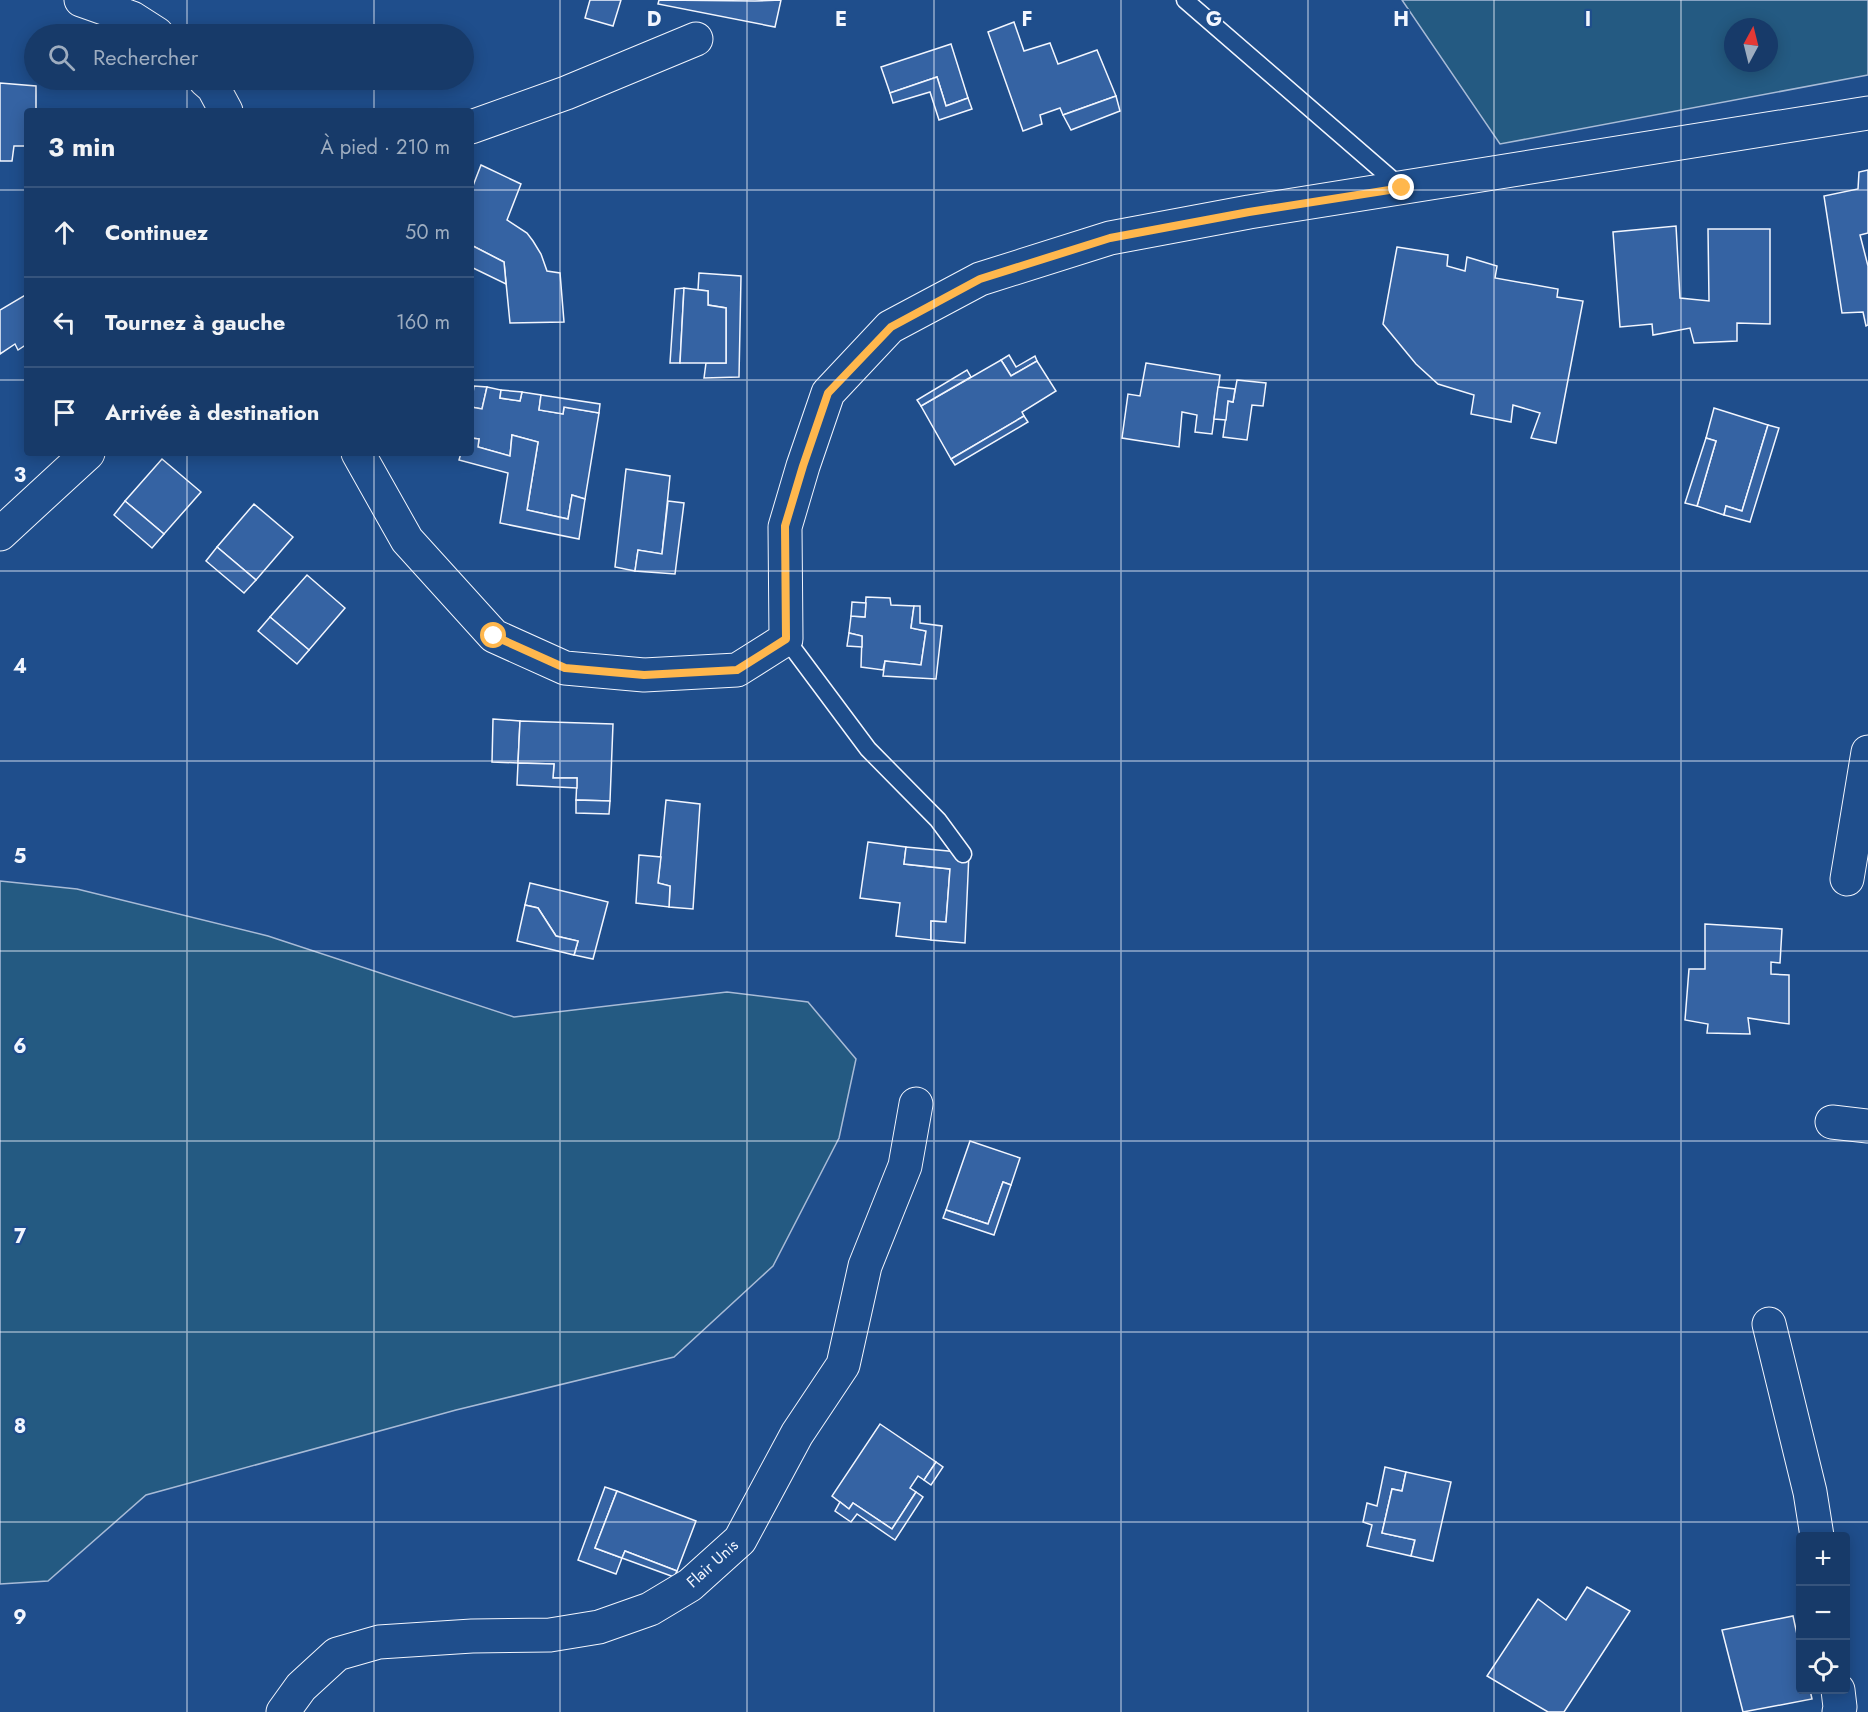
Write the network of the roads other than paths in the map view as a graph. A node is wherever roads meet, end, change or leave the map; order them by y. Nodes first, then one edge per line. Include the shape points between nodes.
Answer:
1 (81, 0) edge
2 (1185, 0) edge
3 (141, 24) edge
4 (696, 39) dead end
5 (215, 90) edge
6 (224, 108) edge
7 (1868, 113) edge
8 (474, 126) edge
9 (1402, 188) junction
10 (85, 456) edge
11 (360, 456) edge
12 (0, 534) edge
13 (786, 639) junction
14 (1868, 752) edge
15 (963, 854) dead end
16 (1847, 879) dead end
17 (916, 1104) dead end
18 (1832, 1122) dead end
19 (1868, 1126) edge
20 (1768, 1324) dead end
21 (1816, 1532) edge
22 (1839, 1694) edge
23 (284, 1712) edge
24 (1839, 1712) edge

1 - 3 street
2 - 9 lane
4 - 8 street
5 - 6 street
7 - 9 street
9 - 13 street via 1110,238 980,279 891,327 828,393 803,466 785,526
10 - 12 street
11 - 13 street via 407,540 494,636 565,668 644,675 737,670
13 - 15 lane via 868,749 938,820
14 - 16 street
17 - 23 street, Flair Unis via 905,1166 865,1266 843,1365 797,1434 740,1540 690,1585 650,1609 599,1627 550,1635 379,1642 337,1654 301,1687
18 - 19 street
20 - 21 street
22 - 24 street

